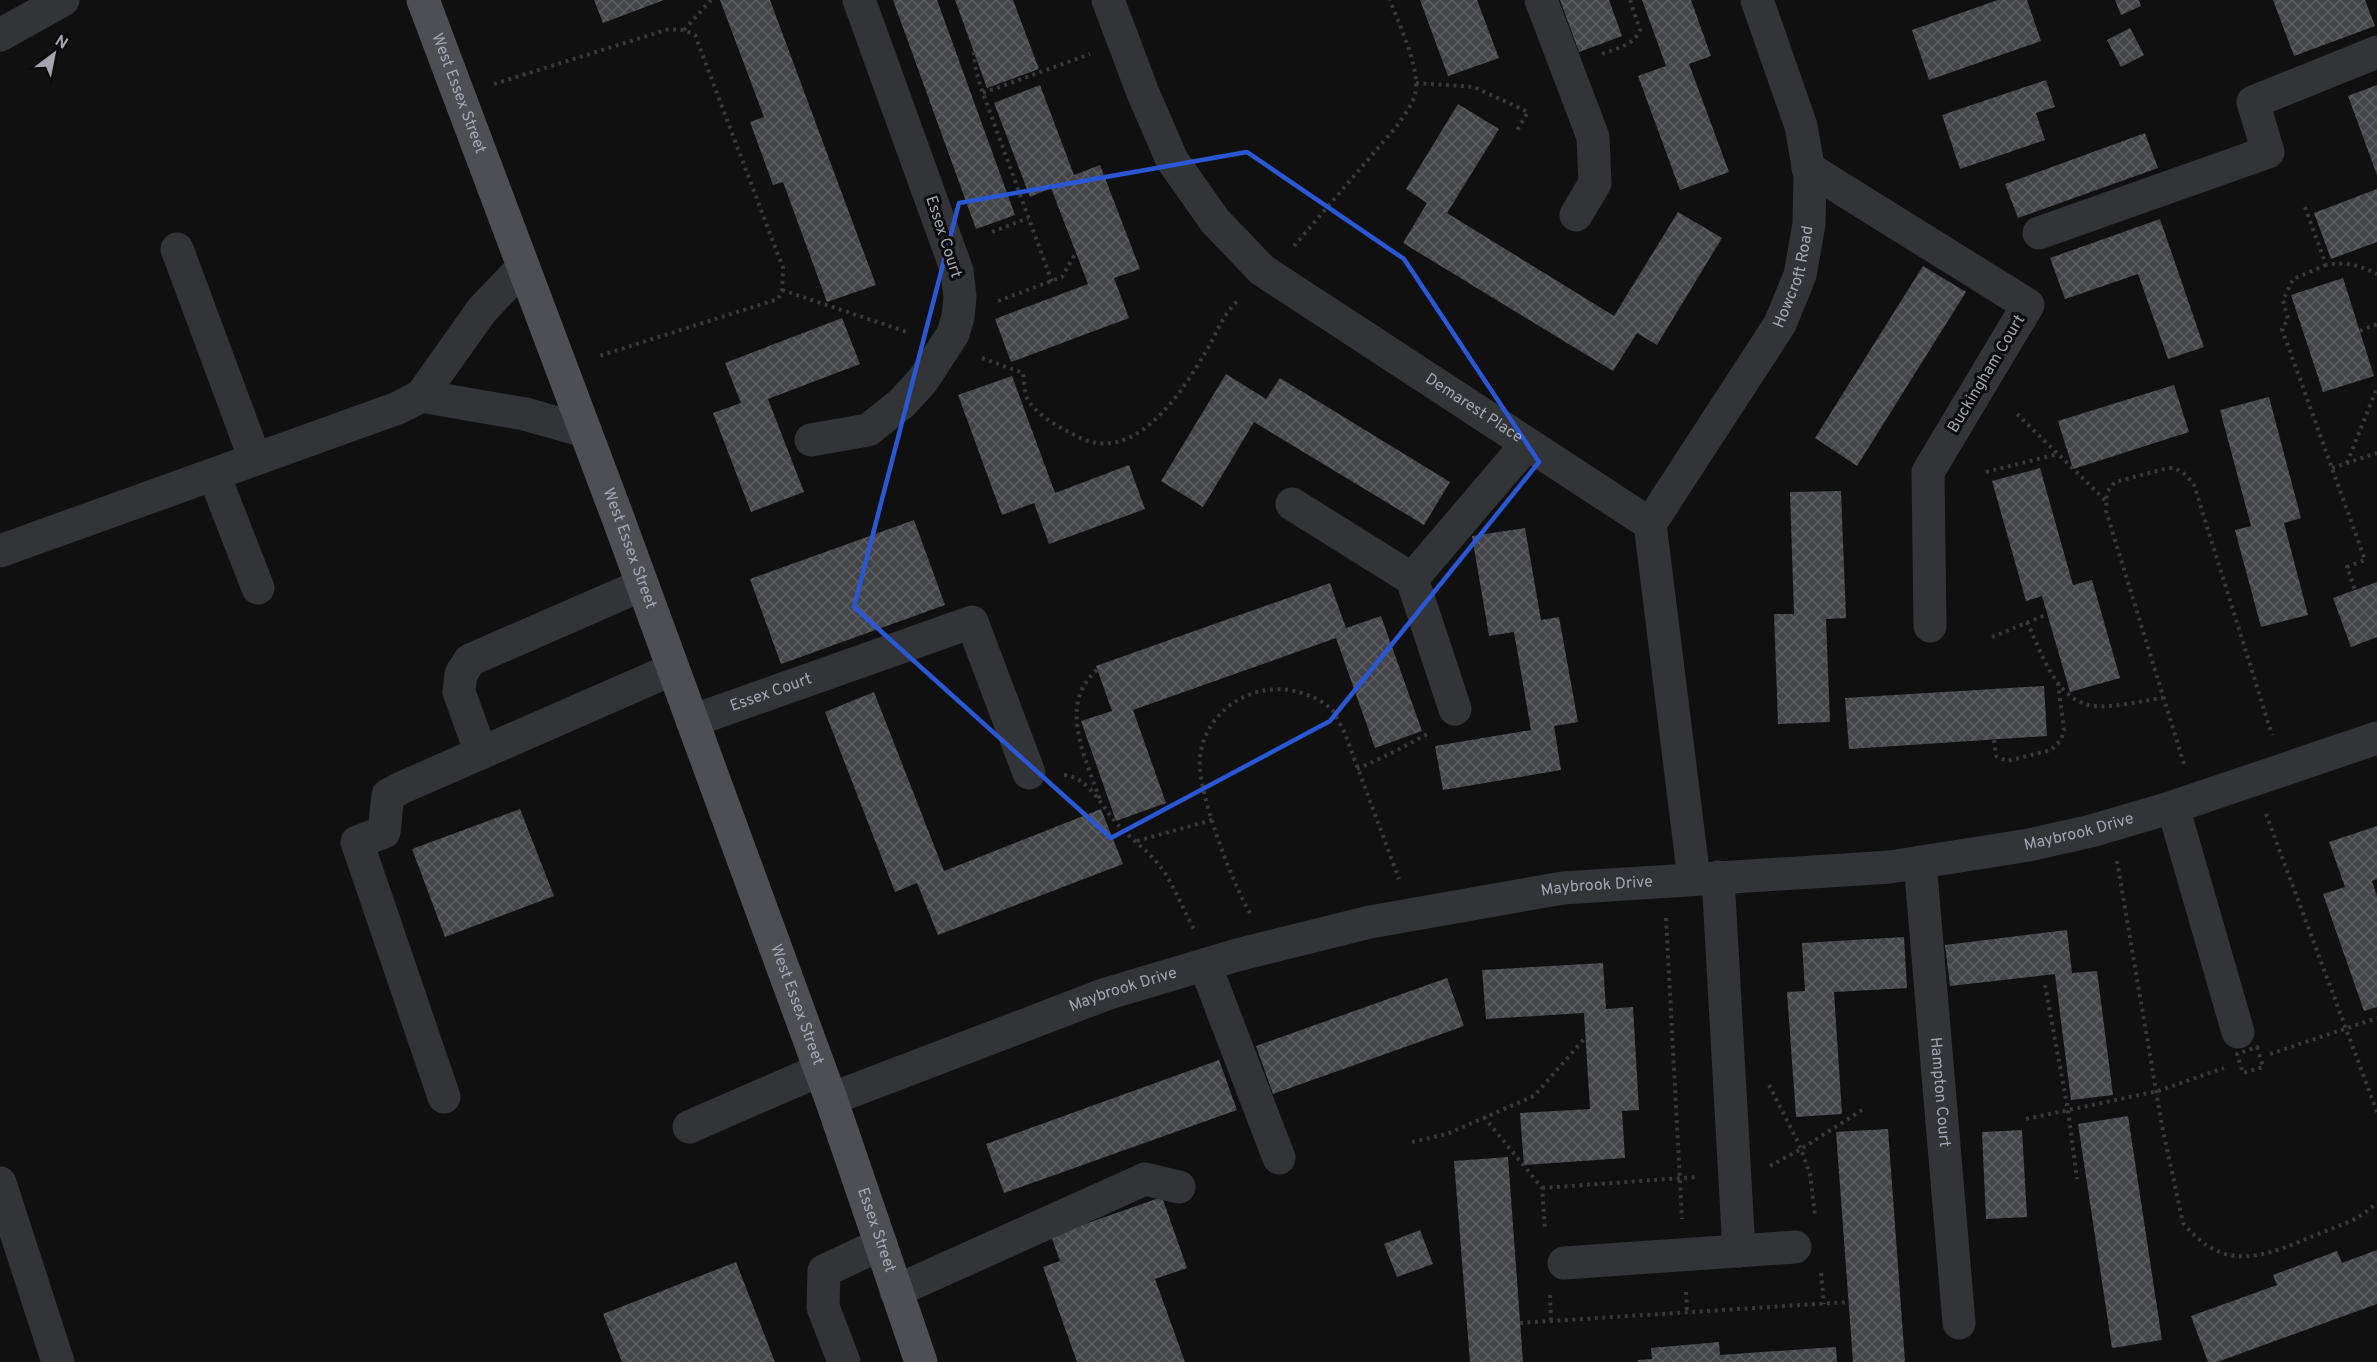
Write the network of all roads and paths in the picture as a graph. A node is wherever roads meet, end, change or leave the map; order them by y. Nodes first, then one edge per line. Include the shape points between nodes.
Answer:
1 (63, 0) edge
2 (423, 0) edge
3 (711, 0) edge
4 (859, 0) edge
5 (1108, 0) edge
6 (1390, 0) edge
7 (1540, 0) edge
8 (1630, 0) edge
9 (1757, 0) edge
10 (684, 30) junction
11 (0, 35) edge
12 (1124, 42) junction
13 (2377, 51) edge
14 (974, 52) dead end
15 (1567, 67) junction
16 (1416, 83) junction
17 (983, 93) junction
18 (459, 95) junction
19 (1516, 132) dead end
20 (1808, 168) junction
21 (2305, 207) dead end
22 (1576, 214) dead end
23 (1028, 218) junction
24 (992, 232) dead end
25 (2039, 232) dead end
26 (177, 249) dead end
27 (1076, 252) dead end
28 (2326, 265) junction
29 (523, 267) junction
30 (1269, 274) junction
31 (2377, 274) edge
32 (1052, 282) junction
33 (782, 290) junction
34 (993, 303) dead end
35 (2377, 324) edge
36 (2360, 331) dead end
37 (946, 345) junction
38 (562, 369) junction
39 (2377, 388) edge
40 (421, 396) junction
41 (2017, 414) dead end
42 (585, 431) junction
43 (811, 440) dead end
44 (1527, 444) junction
45 (2377, 453) edge
46 (2058, 454) junction
47 (255, 459) junction
48 (2347, 463) junction
49 (2332, 468) junction
50 (1986, 472) dead end
51 (214, 475) junction
52 (2105, 501) junction
53 (1292, 504) dead end
54 (1650, 524) junction
55 (0, 551) edge
56 (1412, 579) junction
57 (642, 585) junction
58 (258, 588) dead end
59 (2355, 590) dead end
60 (2048, 614) dead end
61 (2027, 622) junction
62 (1930, 626) dead end
63 (1992, 637) dead end
64 (673, 669) junction
65 (1097, 670) dead end
66 (2058, 682) junction
67 (2164, 698) junction
68 (1455, 709) joint
69 (692, 721) junction
70 (2377, 738) edge
71 (1994, 740) dead end
72 (481, 753) junction
73 (1357, 769) junction
74 (1029, 773) joint
75 (2268, 775) junction
76 (1100, 801) junction
77 (2184, 803) junction
78 (1212, 820) junction
79 (2110, 825) junction
80 (1137, 841) junction
81 (1920, 862) junction
82 (1692, 879) junction
83 (1413, 915) junction
84 (1271, 947) junction
85 (1209, 964) junction
86 (2045, 985) dead end
87 (2377, 1018) edge
88 (2346, 1028) junction
89 (1585, 1038) dead end
90 (2239, 1047) joint
91 (2260, 1057) dead end
92 (1767, 1079) dead end
93 (825, 1084) junction
94 (2158, 1091) junction
95 (444, 1097) dead end
96 (2068, 1110) junction
97 (2377, 1112) edge
98 (1484, 1117) junction
99 (2026, 1119) dead end
100 (688, 1127) dead end
101 (1412, 1142) dead end
102 (1279, 1158) dead end
103 (2077, 1179) dead end
104 (0, 1183) edge
105 (1179, 1187) dead end
106 (2377, 1202) edge
107 (1815, 1221) dead end
108 (1545, 1232) dead end
109 (881, 1244) junction
110 (1795, 1247) dead end
111 (1738, 1251) junction
112 (1684, 1255) junction
113 (1821, 1268) dead end
114 (1556, 1275) joint
115 (896, 1290) junction
116 (1848, 1302) dead end
117 (1824, 1304) junction
118 (1687, 1312) junction
119 (1551, 1321) junction
120 (1520, 1323) dead end
121 (1959, 1323) dead end
122 (58, 1362) edge
123 (844, 1362) edge
124 (921, 1362) edge

1 - 11 street
2 - 18 main road, West Essex Street
3 - 10 path
4 - 37 street, Essex Court via 957,271 958,316
5 - 12 street, Demarest Place
6 - 16 path
7 - 15 street
8 - 15 path via 1640,30 1636,38 1630,44
9 - 20 street, Howcroft Road via 1801,126
10 - 18 path via 669,29
10 - 33 path via 695,35 783,268
12 - 17 path
12 - 30 street, Demarest Place via 1172,160 1215,221
13 - 25 street via 2253,102 2268,152
14 - 17 path
15 - 22 street via 1593,137 1595,183
16 - 19 path via 1474,87 1528,112
16 - 30 path via 1415,95 1396,127
17 - 23 path
18 - 29 main road, West Essex Street
20 - 54 street, Howcroft Road via 1809,224 1800,275 1780,324
20 - 62 street, Buckingham Court via 2028,305 1928,472
21 - 28 path
23 - 24 path
23 - 32 path
26 - 47 street
27 - 32 path via 1062,277
28 - 31 path via 2338,262
28 - 49 path via 2293,279 2283,300 2288,319 2282,329
29 - 38 main road, West Essex Street
29 - 40 street via 482,310
30 - 37 path via 1229,308 1189,380 1154,422 1134,436 1112,442 1093,443 1042,416 1027,399 1023,373
30 - 44 street, Demarest Place
32 - 34 path
33 - 37 path
33 - 38 path via 778,299
35 - 36 path
37 - 43 street, Essex Court via 902,403 868,430
38 - 42 main road, West Essex Street
39 - 48 path
40 - 42 street via 525,414
40 - 47 street via 398,408
41 - 46 path
42 - 57 main road, West Essex Street
44 - 54 street, Demarest Place
44 - 56 street
45 - 48 path
46 - 50 path
46 - 52 path
47 - 51 street
48 - 49 path
49 - 59 path via 2365,560 2347,567
51 - 55 street
51 - 58 street
52 - 67 path
52 - 75 path via 2115,482 2168,468 2186,474 2194,485
53 - 56 street
54 - 82 street
56 - 68 street
57 - 64 main road, West Essex Street
57 - 72 street via 470,660 461,674 459,692
60 - 61 path
61 - 63 path
61 - 66 path
64 - 69 main road, West Essex Street
64 - 72 street
65 - 76 path via 1082,686 1076,720
66 - 67 path via 2086,705
66 - 71 path via 2064,730 2051,750 2007,761 1996,756
67 - 77 path
68 - 73 path via 1430,732
69 - 74 street, Essex Court via 972,622
69 - 93 main road, West Essex Street
70 - 75 street, Maybrook Drive
72 - 95 street via 388,795 384,832 357,842
73 - 78 path via 1333,711 1319,700 1282,688 1243,696 1227,707 1204,740 1200,759 1202,783
73 - 83 path
74 - 76 path via 1073,776
75 - 77 street, Maybrook Drive
75 - 88 path
76 - 80 path via 1119,826
77 - 79 street, Maybrook Drive
77 - 90 street
78 - 80 path
78 - 84 path via 1240,897
79 - 81 street, Maybrook Drive via 2029,845
79 - 94 path
80 - 85 path via 1164,872
81 - 82 street, Maybrook Drive
81 - 121 street, Hampton Court
82 - 83 street, Maybrook Drive via 1563,888
82 - 111 street
82 - 112 path
83 - 84 street, Maybrook Drive
84 - 85 street, Maybrook Drive
85 - 93 street, Maybrook Drive
85 - 102 street
86 - 96 path
87 - 88 path
88 - 91 path
88 - 97 path
89 - 98 path via 1534,1095
90 - 94 path
92 - 107 path via 1810,1174
93 - 100 street, Maybrook Drive
93 - 109 main road, Essex Street
94 - 96 path
94 - 106 path via 2183,1223 2206,1245 2240,1257 2254,1257 2361,1217
96 - 99 path
96 - 103 path
98 - 101 path via 1447,1134
98 - 108 path via 1542,1188
104 - 122 street
105 - 115 street via 1145,1179
109 - 115 main road, Essex Street
109 - 123 street via 824,1271 823,1307
110 - 111 street
111 - 112 street
112 - 114 street
112 - 118 path
113 - 117 path
114 - 119 path
115 - 124 main road, Essex Street
116 - 117 path
117 - 118 path
118 - 119 path
119 - 120 path

